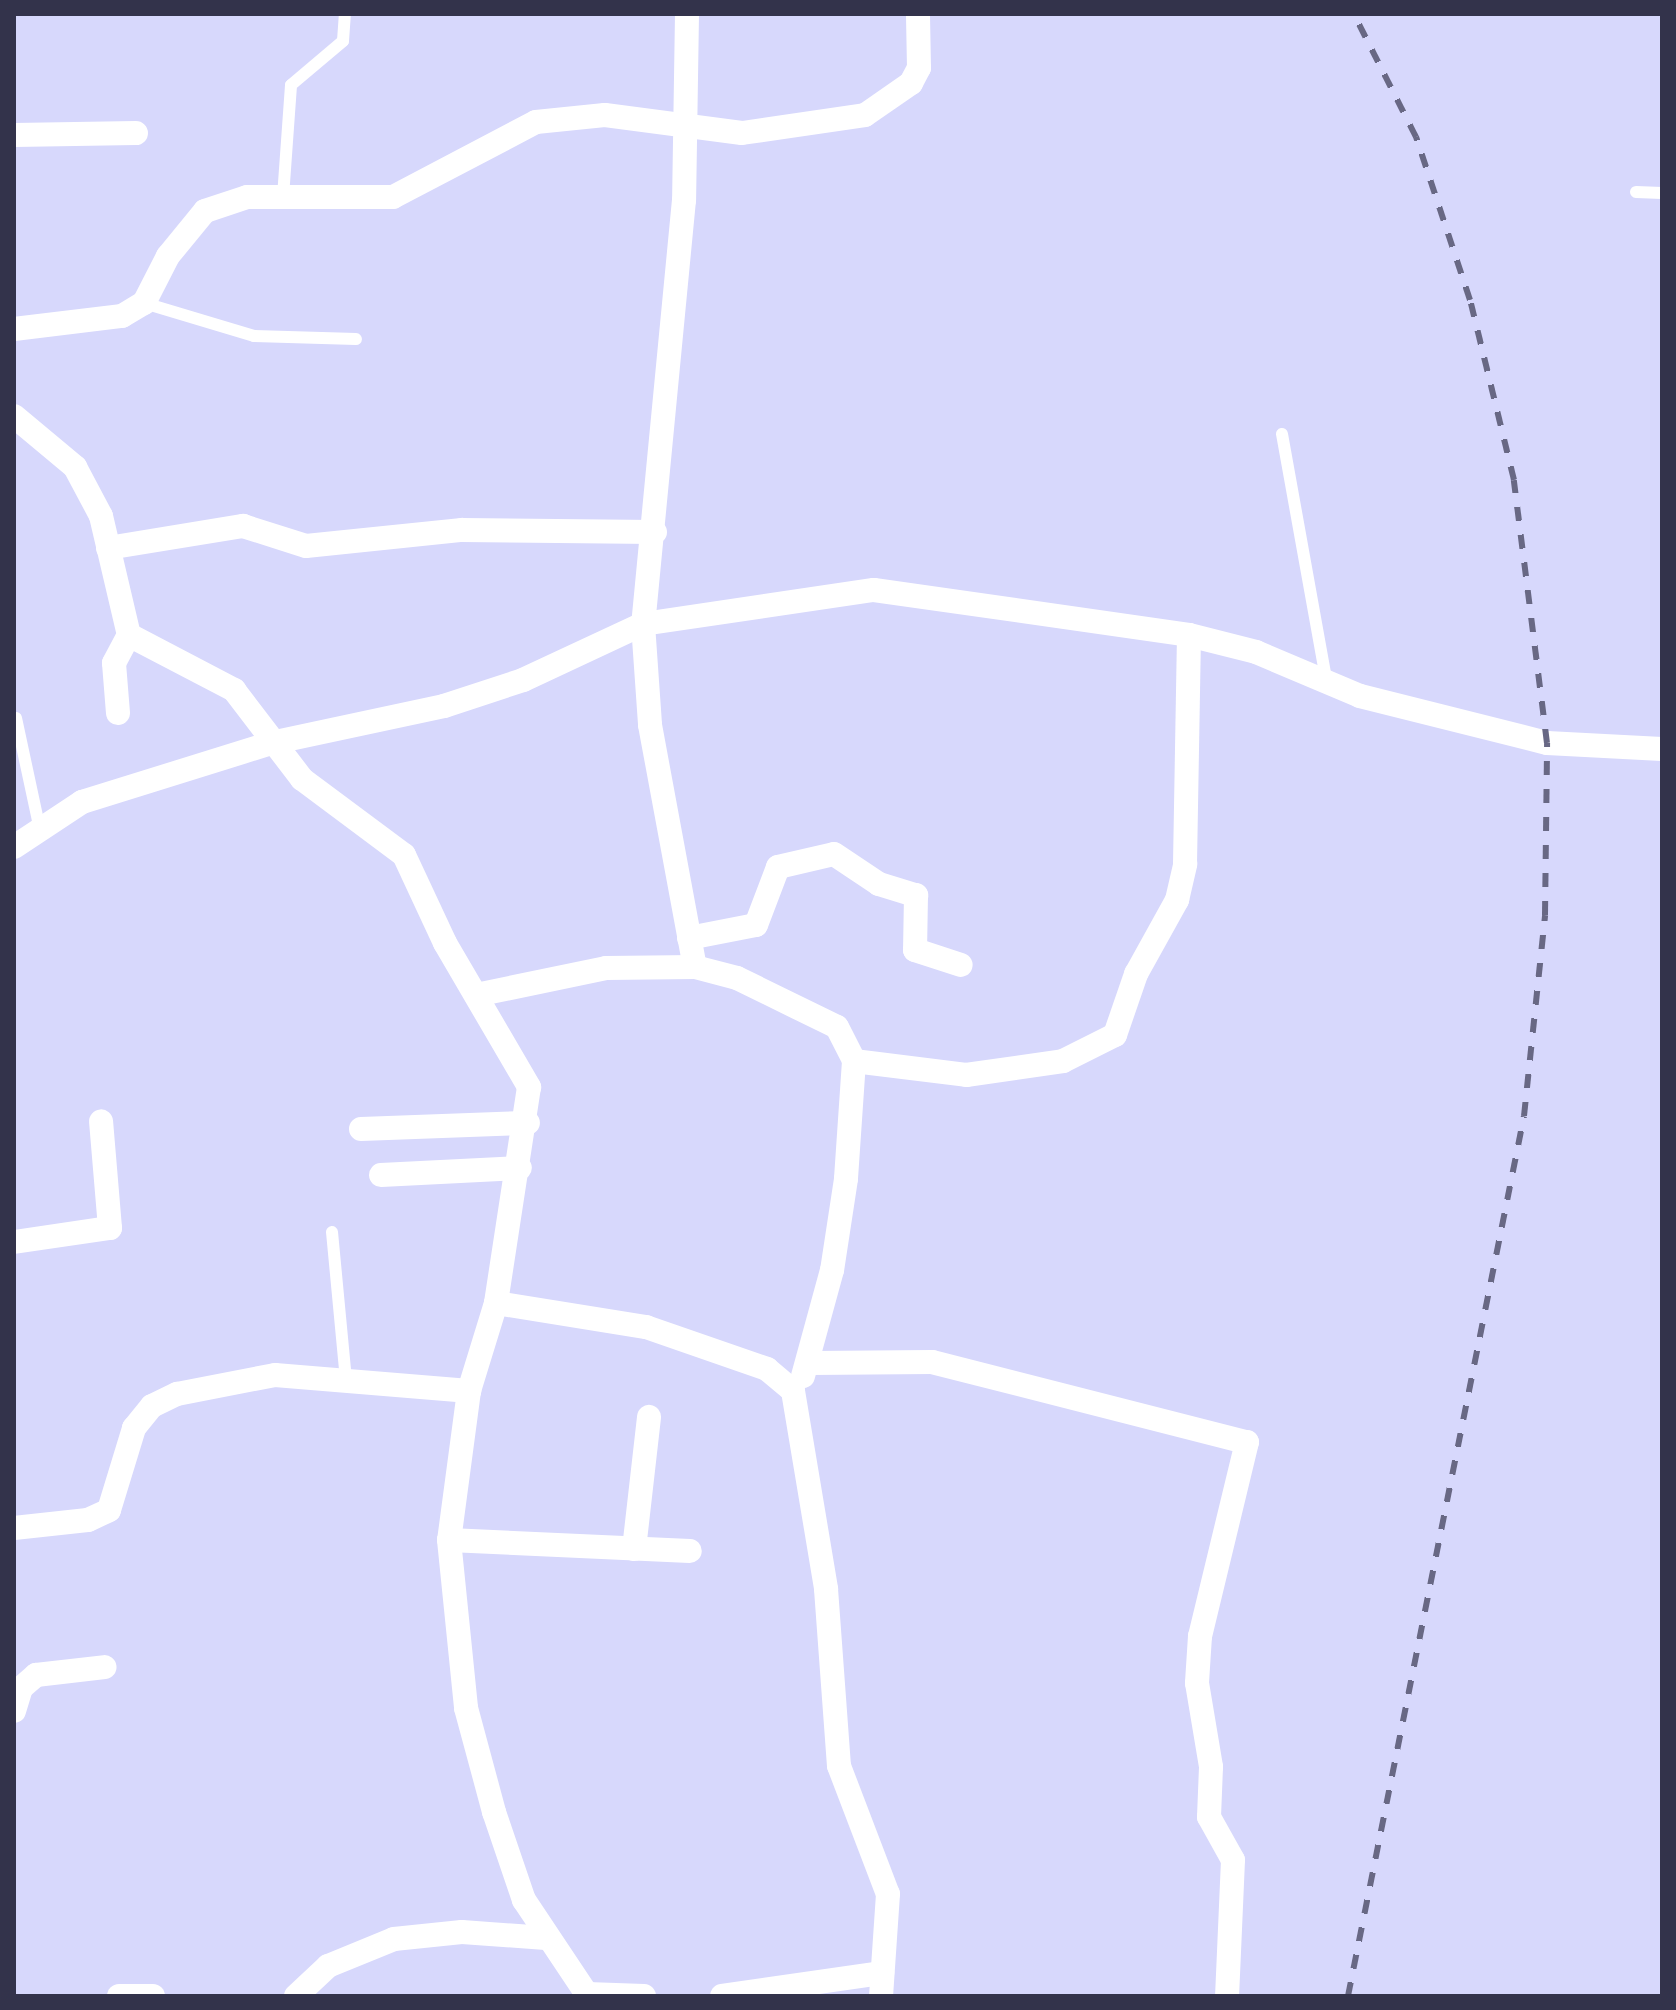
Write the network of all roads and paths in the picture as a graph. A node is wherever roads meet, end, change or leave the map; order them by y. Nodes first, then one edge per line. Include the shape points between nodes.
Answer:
1 (345, 14) edge
2 (687, 14) edge
3 (918, 14) edge
4 (687, 129) junction
5 (136, 133) dead end
6 (14, 135) edge
7 (1636, 192) dead end
8 (1662, 193) edge
9 (283, 197) junction
10 (144, 303) junction
11 (14, 329) edge
12 (356, 339) dead end
13 (14, 416) edge
14 (1282, 434) dead end
15 (655, 532) junction
16 (108, 548) junction
17 (643, 624) junction
18 (129, 635) junction
19 (1189, 635) junction
20 (1327, 683) junction
21 (118, 713) dead end
22 (16, 718) edge
23 (271, 743) junction
24 (1662, 749) edge
25 (40, 830) junction
26 (14, 847) edge
27 (689, 938) junction
28 (961, 965) dead end
29 (695, 967) junction
30 (476, 995) junction
31 (854, 1061) junction
32 (101, 1121) dead end
33 (528, 1123) junction
34 (361, 1129) dead end
35 (520, 1168) junction
36 (381, 1175) dead end
37 (332, 1232) dead end
38 (14, 1242) edge
39 (496, 1303) junction
40 (811, 1363) junction
41 (346, 1379) junction
42 (469, 1391) junction
43 (793, 1391) junction
44 (649, 1417) dead end
45 (14, 1528) edge
46 (449, 1540) junction
47 (634, 1549) junction
48 (690, 1551) dead end
49 (105, 1667) dead end
50 (14, 1711) edge
51 (546, 1938) junction
52 (882, 1984) edge
53 (588, 1995) edge
54 (119, 1996) edge
55 (153, 1996) edge
56 (296, 1996) edge
57 (644, 1996) edge
58 (722, 1996) edge
59 (1227, 1996) edge

1 - 9 lane via 343,41 291,85
2 - 4 street
3 - 4 street via 919,68 911,83 865,115 742,133
4 - 9 street via 605,115 536,122 393,197
4 - 15 street
5 - 6 street
7 - 8 lane
9 - 10 street via 247,197 205,211 168,256
10 - 11 street via 122,316
10 - 12 lane via 254,336
13 - 16 street via 75,467
14 - 20 lane
15 - 16 street via 462,530 306,546 243,526
15 - 17 street
16 - 18 street
17 - 19 street via 874,590
17 - 23 street via 471,697
17 - 27 street via 650,725
18 - 21 street via 114,663
18 - 23 street via 234,690
19 - 20 street via 1256,652
19 - 31 street via 1185,864 1177,900 1136,974 1115,1035 1074,1058 966,1075
20 - 24 street via 1547,743
22 - 25 lane
23 - 25 street via 82,802
23 - 30 street via 325,799 404,855
25 - 26 street
27 - 28 street via 756,925 778,867 834,854 879,884 916,895 915,950
27 - 29 street
29 - 30 street via 606,968
29 - 31 street via 824,1016
30 - 33 street via 524,1073
31 - 40 street via 846,1179
32 - 38 street via 110,1228
33 - 34 street
33 - 35 street
35 - 36 street
35 - 39 street
37 - 41 lane
39 - 42 street
39 - 43 street via 646,1327 767,1369
40 - 43 street
40 - 59 street via 932,1362 1247,1442 1200,1636 1217,1829 1233,1860
41 - 42 street
41 - 45 street via 275,1375 177,1394 152,1406 134,1428 109,1510 88,1520
42 - 46 street
43 - 52 street via 826,1589 839,1766 888,1894
44 - 47 street
46 - 47 street
46 - 51 street via 466,1708 516,1880
47 - 48 street
49 - 50 street via 36,1675 21,1688
51 - 53 street
51 - 56 street via 462,1932 394,1939 328,1966
52 - 58 street
53 - 57 street
54 - 55 street

